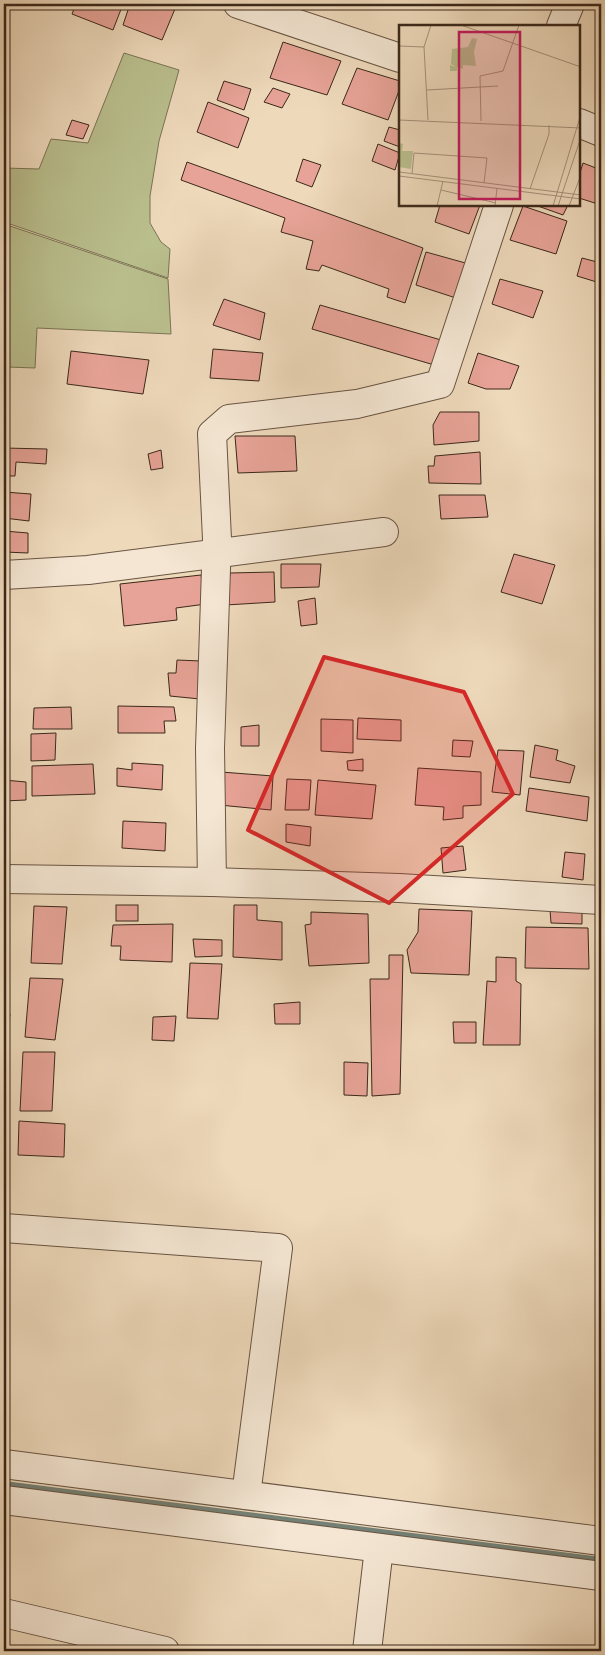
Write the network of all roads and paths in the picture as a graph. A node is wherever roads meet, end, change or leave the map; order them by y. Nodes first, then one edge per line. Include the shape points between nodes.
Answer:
1 (238, 4) edge
2 (570, 4) edge
3 (561, 25) edge
4 (399, 58) edge
5 (580, 123) edge
6 (601, 132) edge
7 (499, 206) edge
8 (384, 532) dead end
9 (217, 553) junction
10 (4, 575) edge
11 (4, 879) edge
12 (212, 882) junction
13 (601, 900) edge
14 (4, 1228) edge
15 (4, 1464) edge
16 (246, 1495) junction
17 (4, 1500) edge
18 (601, 1541) edge
19 (379, 1548) junction
20 (601, 1576) edge
21 (4, 1613) edge
22 (165, 1651) edge
23 (367, 1651) edge

1 - 4 street
2 - 3 street
5 - 6 street
7 - 9 street via 440,384 357,404 228,419 212,434
8 - 9 street
9 - 10 street via 88,570
9 - 12 street via 210,748
11 - 12 street
12 - 13 street via 399,888
14 - 16 street via 278,1248
15 - 16 street
16 - 18 street
17 - 19 street
19 - 20 street
19 - 23 street
21 - 22 street

